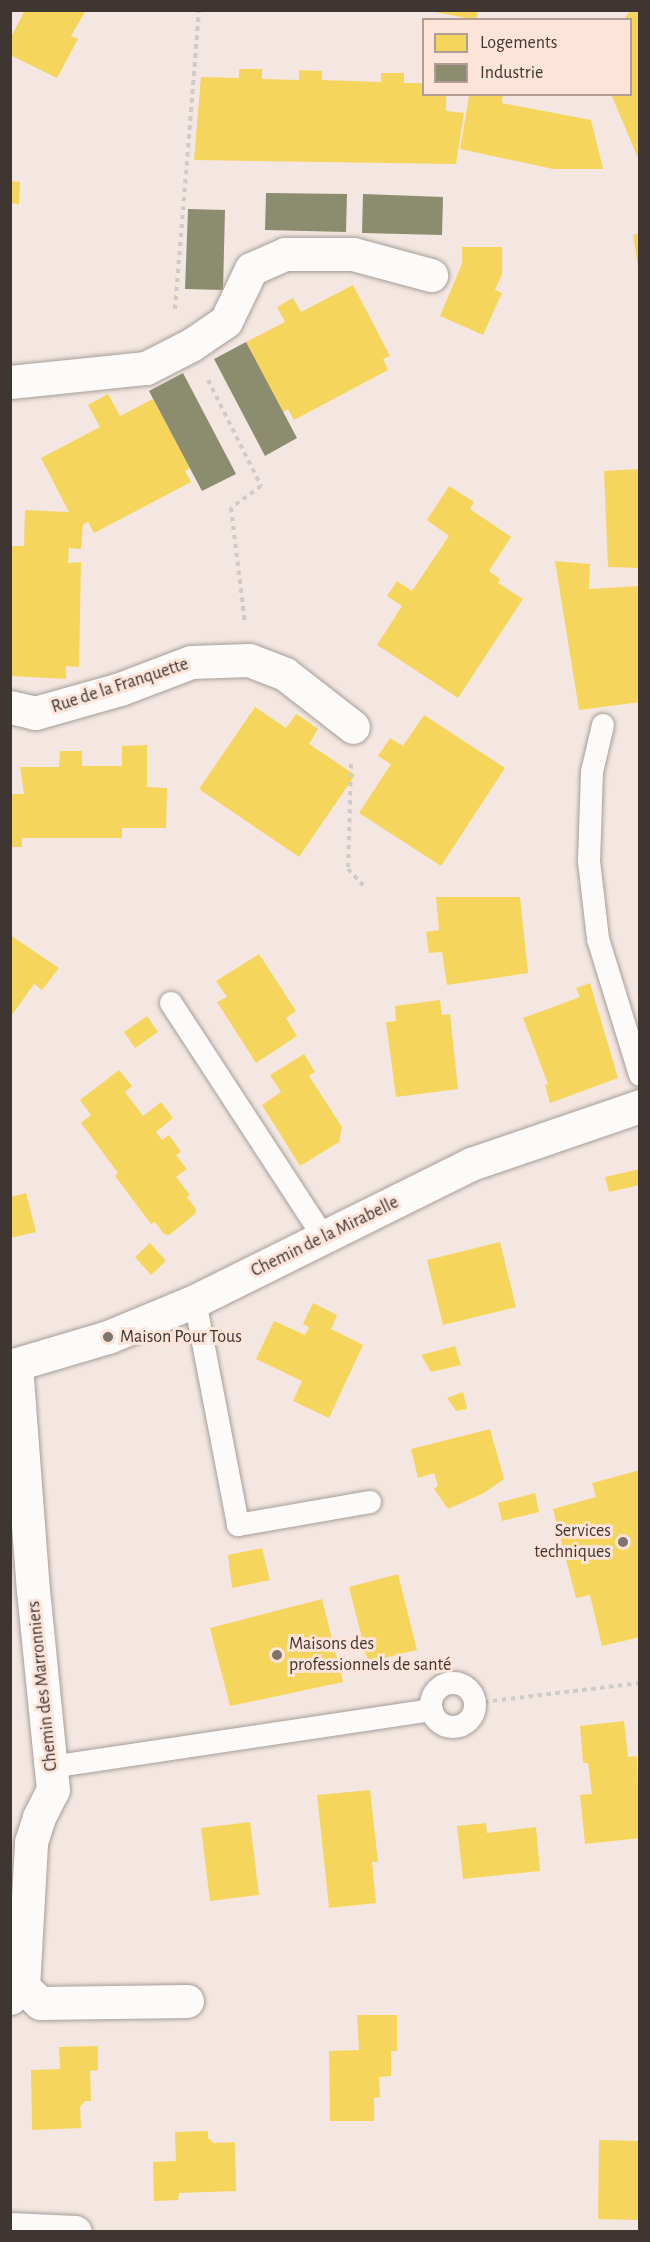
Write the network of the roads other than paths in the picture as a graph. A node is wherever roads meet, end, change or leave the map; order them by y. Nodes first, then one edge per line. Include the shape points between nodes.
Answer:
1 (431, 275) dead end
2 (10, 382) edge
3 (10, 707) edge
4 (603, 725) dead end
5 (352, 727) road end
6 (171, 1003) dead end
7 (639, 1075) edge
8 (639, 1106) edge
9 (324, 1238) junction
10 (195, 1301) junction
11 (13, 1365) edge
12 (370, 1502) dead end
13 (432, 1710) junction
14 (51, 1767) junction
15 (17, 1993) edge
16 (188, 2001) dead end
17 (10, 2229) edge
18 (75, 2232) edge

1 - 2 street via 353,254 285,254 251,269 226,321 146,368
3 - 5 street, Rue de la Franquette via 35,713 120,689 191,662 249,660 285,674
4 - 7 lane via 592,771 589,861 598,939
6 - 9 lane
8 - 9 street, Chemin de la Mirabelle via 471,1164
9 - 10 street, Chemin de la Mirabelle
10 - 11 street, Chemin de la Mirabelle via 108,1337
10 - 12 lane via 238,1524
11 - 14 street, Chemin des Marronniers
13 - 13 lane via 434,1695 452,1683 465,1686 475,1703 472,1716 462,1725 441,1722
13 - 14 lane
14 - 15 street, Chemin des Marronniers via 53,1790 32,1842
15 - 16 street via 40,2003
17 - 18 street

